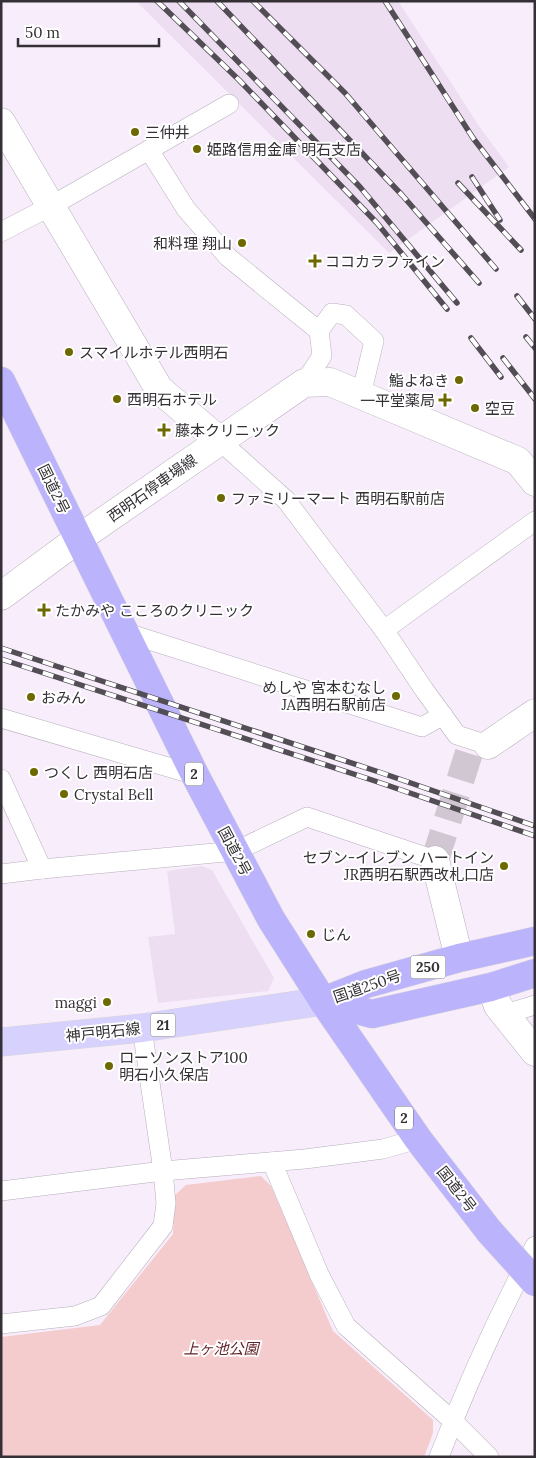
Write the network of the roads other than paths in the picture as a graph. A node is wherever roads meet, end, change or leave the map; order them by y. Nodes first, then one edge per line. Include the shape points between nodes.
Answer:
1 (229, 104) dead end
2 (1, 122) edge
3 (149, 150) junction
4 (51, 206) junction
5 (1, 232) edge
6 (319, 331) junction
7 (1, 381) edge
8 (317, 383) junction
9 (361, 395) junction
10 (220, 441) junction
11 (535, 482) edge
12 (535, 521) edge
13 (78, 539) junction
14 (1, 596) edge
15 (384, 630) junction
16 (124, 632) junction
17 (535, 712) edge
18 (443, 715) junction
19 (1, 718) edge
20 (488, 745) joint
21 (195, 775) junction
22 (1, 779) edge
23 (236, 852) junction
24 (435, 860) joint
25 (42, 868) junction
26 (1, 874) edge
27 (535, 941) edge
28 (459, 958) junction
29 (535, 973) edge
30 (491, 987) junction
31 (323, 1001) junction
32 (535, 1005) edge
33 (504, 1014) junction
34 (142, 1028) junction
35 (1, 1042) edge
36 (535, 1052) edge
37 (418, 1139) junction
38 (272, 1162) junction
39 (163, 1171) junction
40 (1, 1191) edge
41 (535, 1246) edge
42 (535, 1282) edge
43 (1, 1324) edge
44 (452, 1421) junction
45 (439, 1457) edge
46 (489, 1457) edge

1 - 3 street
2 - 4 street
3 - 4 street
3 - 6 street via 186,209 228,257
4 - 5 street
4 - 10 street via 159,389
6 - 8 street via 322,356
6 - 9 street via 332,313 346,315 374,342
7 - 13 highway, 国道2号 / 2
8 - 9 street
8 - 10 street, 西明石停車場線
9 - 11 street via 518,461
10 - 13 street, 西明石停車場線
10 - 15 street via 286,500
12 - 15 street
13 - 14 street, 西明石停車場線
13 - 16 highway, 国道2号 / 2
15 - 18 street
16 - 18 street via 422,727
16 - 21 highway, 国道2号 / 2
17 - 20 street
18 - 20 street via 458,735
19 - 21 street
21 - 23 highway, 国道2号 / 2
22 - 25 street
23 - 24 street via 307,817
23 - 25 street
23 - 31 highway, 国道2号 / 2 via 271,919
24 - 28 street
25 - 26 street
27 - 28 highway, 国道250号 / 250
28 - 31 highway, 国道250号 / 250 via 366,984
29 - 30 highway, 国道250号 / 250
30 - 31 highway, 国道250号 / 250 via 372,1014
30 - 33 street
31 - 34 main road, 神戸明石線 / 21
31 - 37 highway, 国道2号 / 2
32 - 33 street
33 - 36 street
34 - 35 main road, 神戸明石線 / 21
34 - 39 street
37 - 38 street via 383,1149
37 - 42 highway, 国道2号 / 2, bridge via 489,1231
38 - 39 street
38 - 44 street via 319,1274 346,1326
39 - 40 street
39 - 43 street via 166,1203 163,1226 101,1306 75,1316
41 - 44 street
44 - 45 street
44 - 46 street

